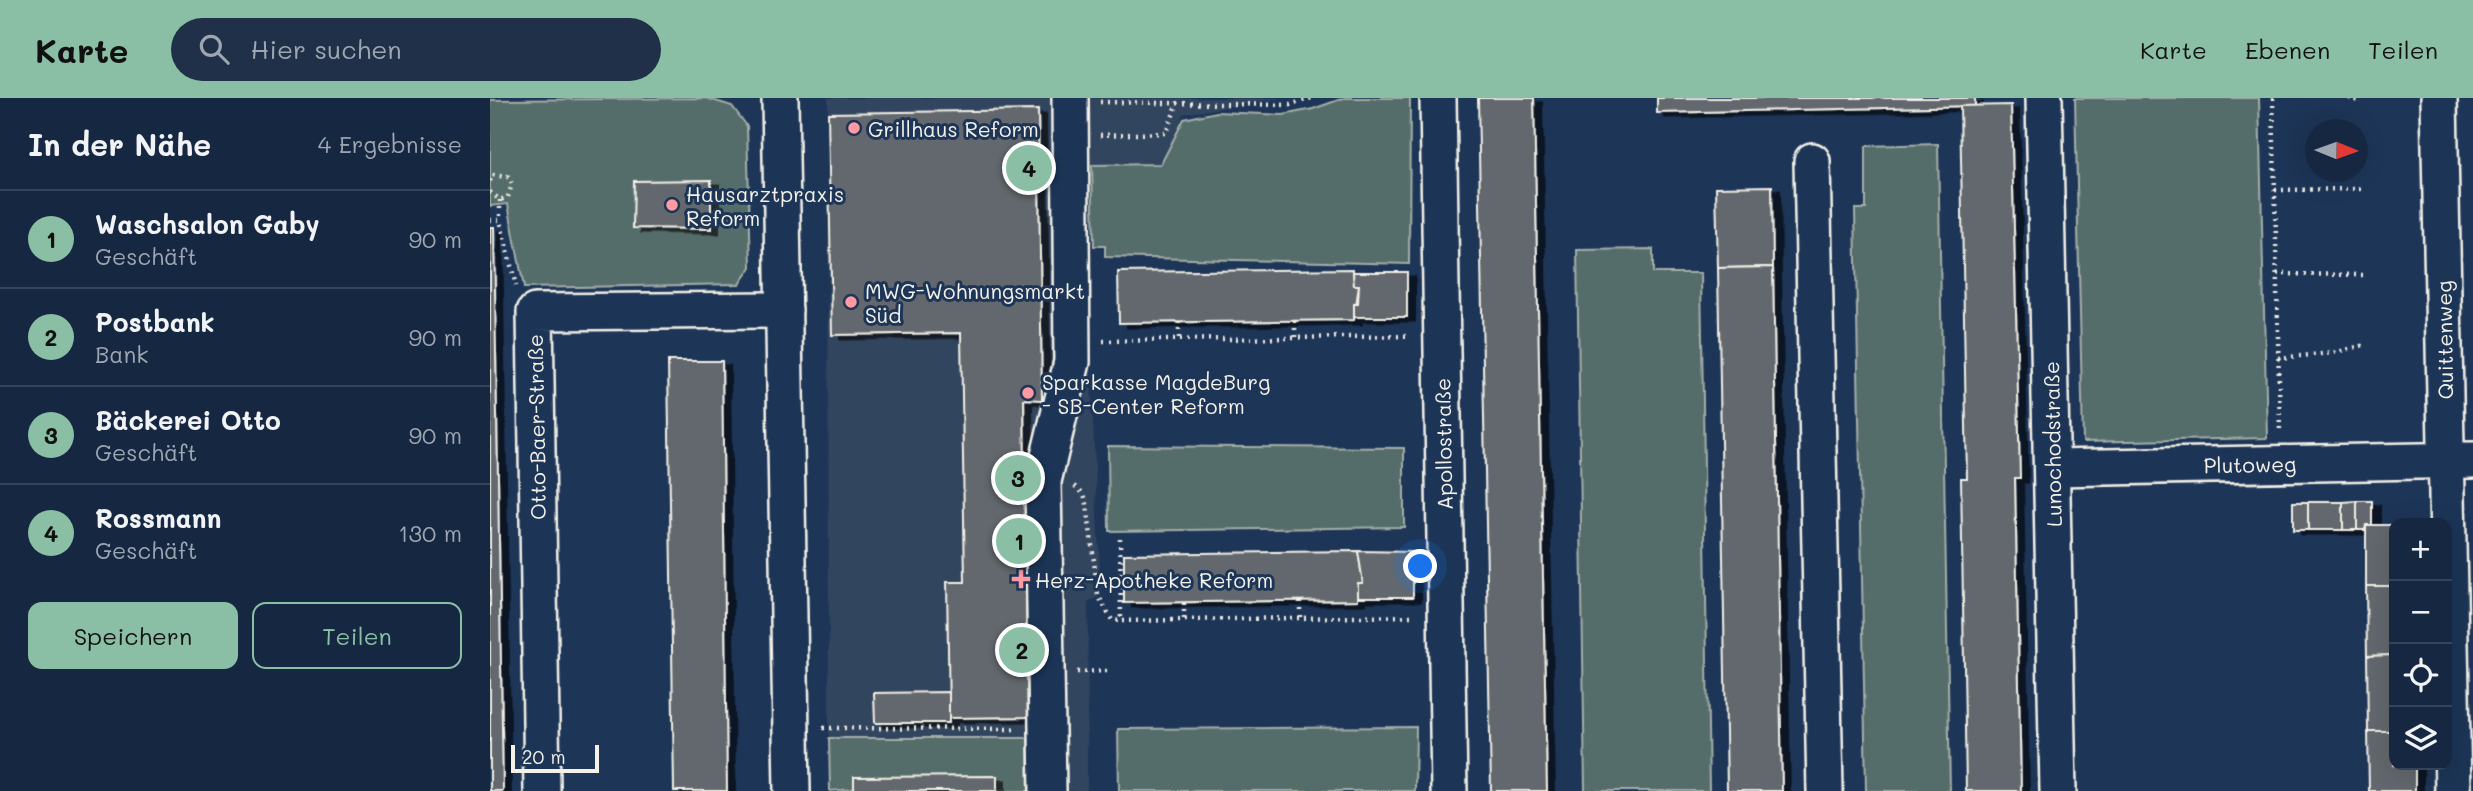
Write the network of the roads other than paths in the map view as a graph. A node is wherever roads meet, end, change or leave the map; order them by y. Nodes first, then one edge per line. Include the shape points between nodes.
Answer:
1 (780, 98) edge
2 (1438, 98) edge
3 (2044, 98) edge
4 (2439, 98) edge
5 (1070, 112) edge
6 (1812, 160) dead end
7 (784, 310) junction
8 (2460, 461) edge
9 (2053, 468) junction
10 (542, 791) edge
11 (792, 791) edge
12 (1048, 791) edge
13 (1449, 791) edge
14 (1825, 791) edge
15 (2058, 791) edge
16 (2454, 791) edge

1 - 7 street
2 - 13 street, Apollostraße
3 - 9 street, Lunochodstraße
4 - 8 street, Quittenweg
5 - 12 street via 1072,362 1044,481
6 - 14 street
7 - 10 street, Otto-Baer-Straße via 534,312
7 - 11 street
8 - 9 street, Plutoweg
8 - 16 street, Quittenweg
9 - 15 street, Lunochodstraße

